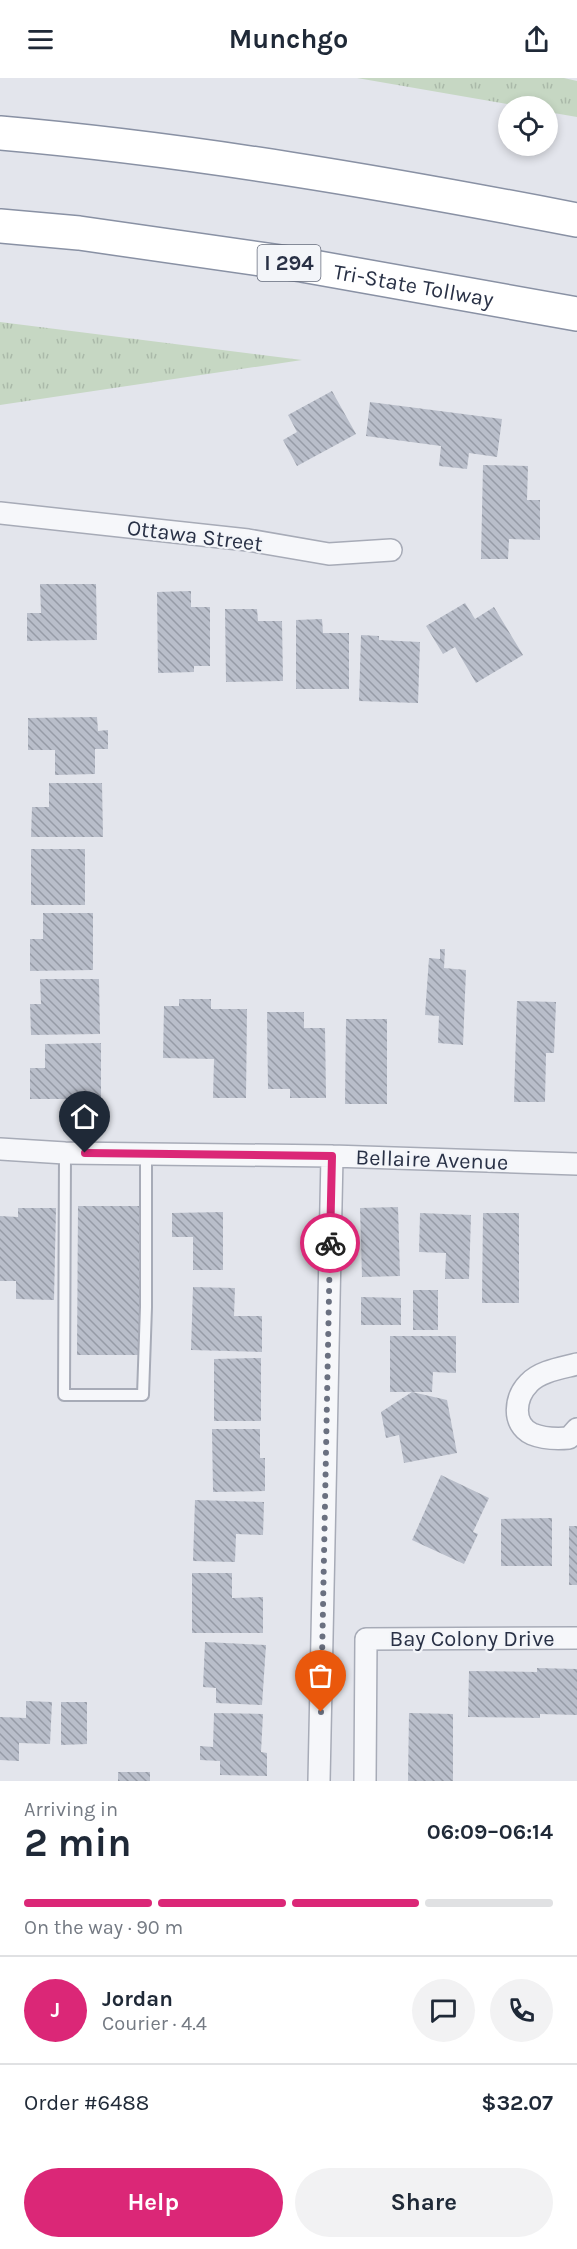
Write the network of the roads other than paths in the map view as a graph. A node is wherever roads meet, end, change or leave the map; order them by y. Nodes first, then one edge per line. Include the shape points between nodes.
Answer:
1 (0, 134) edge
2 (577, 220) edge
3 (0, 226) edge
4 (577, 314) edge
5 (0, 513) edge
6 (390, 550) dead end
7 (0, 1149) edge
8 (65, 1153) junction
9 (146, 1153) junction
10 (332, 1156) junction
11 (577, 1164) edge
12 (577, 1364) edge
13 (577, 1429) edge
14 (577, 1638) edge
15 (319, 1781) edge
16 (365, 1781) edge

1 - 2 highway via 228,158 375,181
3 - 4 highway, Tri-State Tollway / I 294 via 79,233 302,265
5 - 6 street, Ottawa Street via 248,540 329,554
7 - 8 street, Bellaire Avenue
8 - 9 street, Bellaire Avenue
8 - 9 lane via 64,1395 143,1395
9 - 10 street, Bellaire Avenue
10 - 11 street, Bellaire Avenue
10 - 15 street
12 - 13 street via 530,1382 516,1401 518,1419 531,1433 551,1439 569,1438
14 - 16 street, Bay Colony Drive via 366,1639

